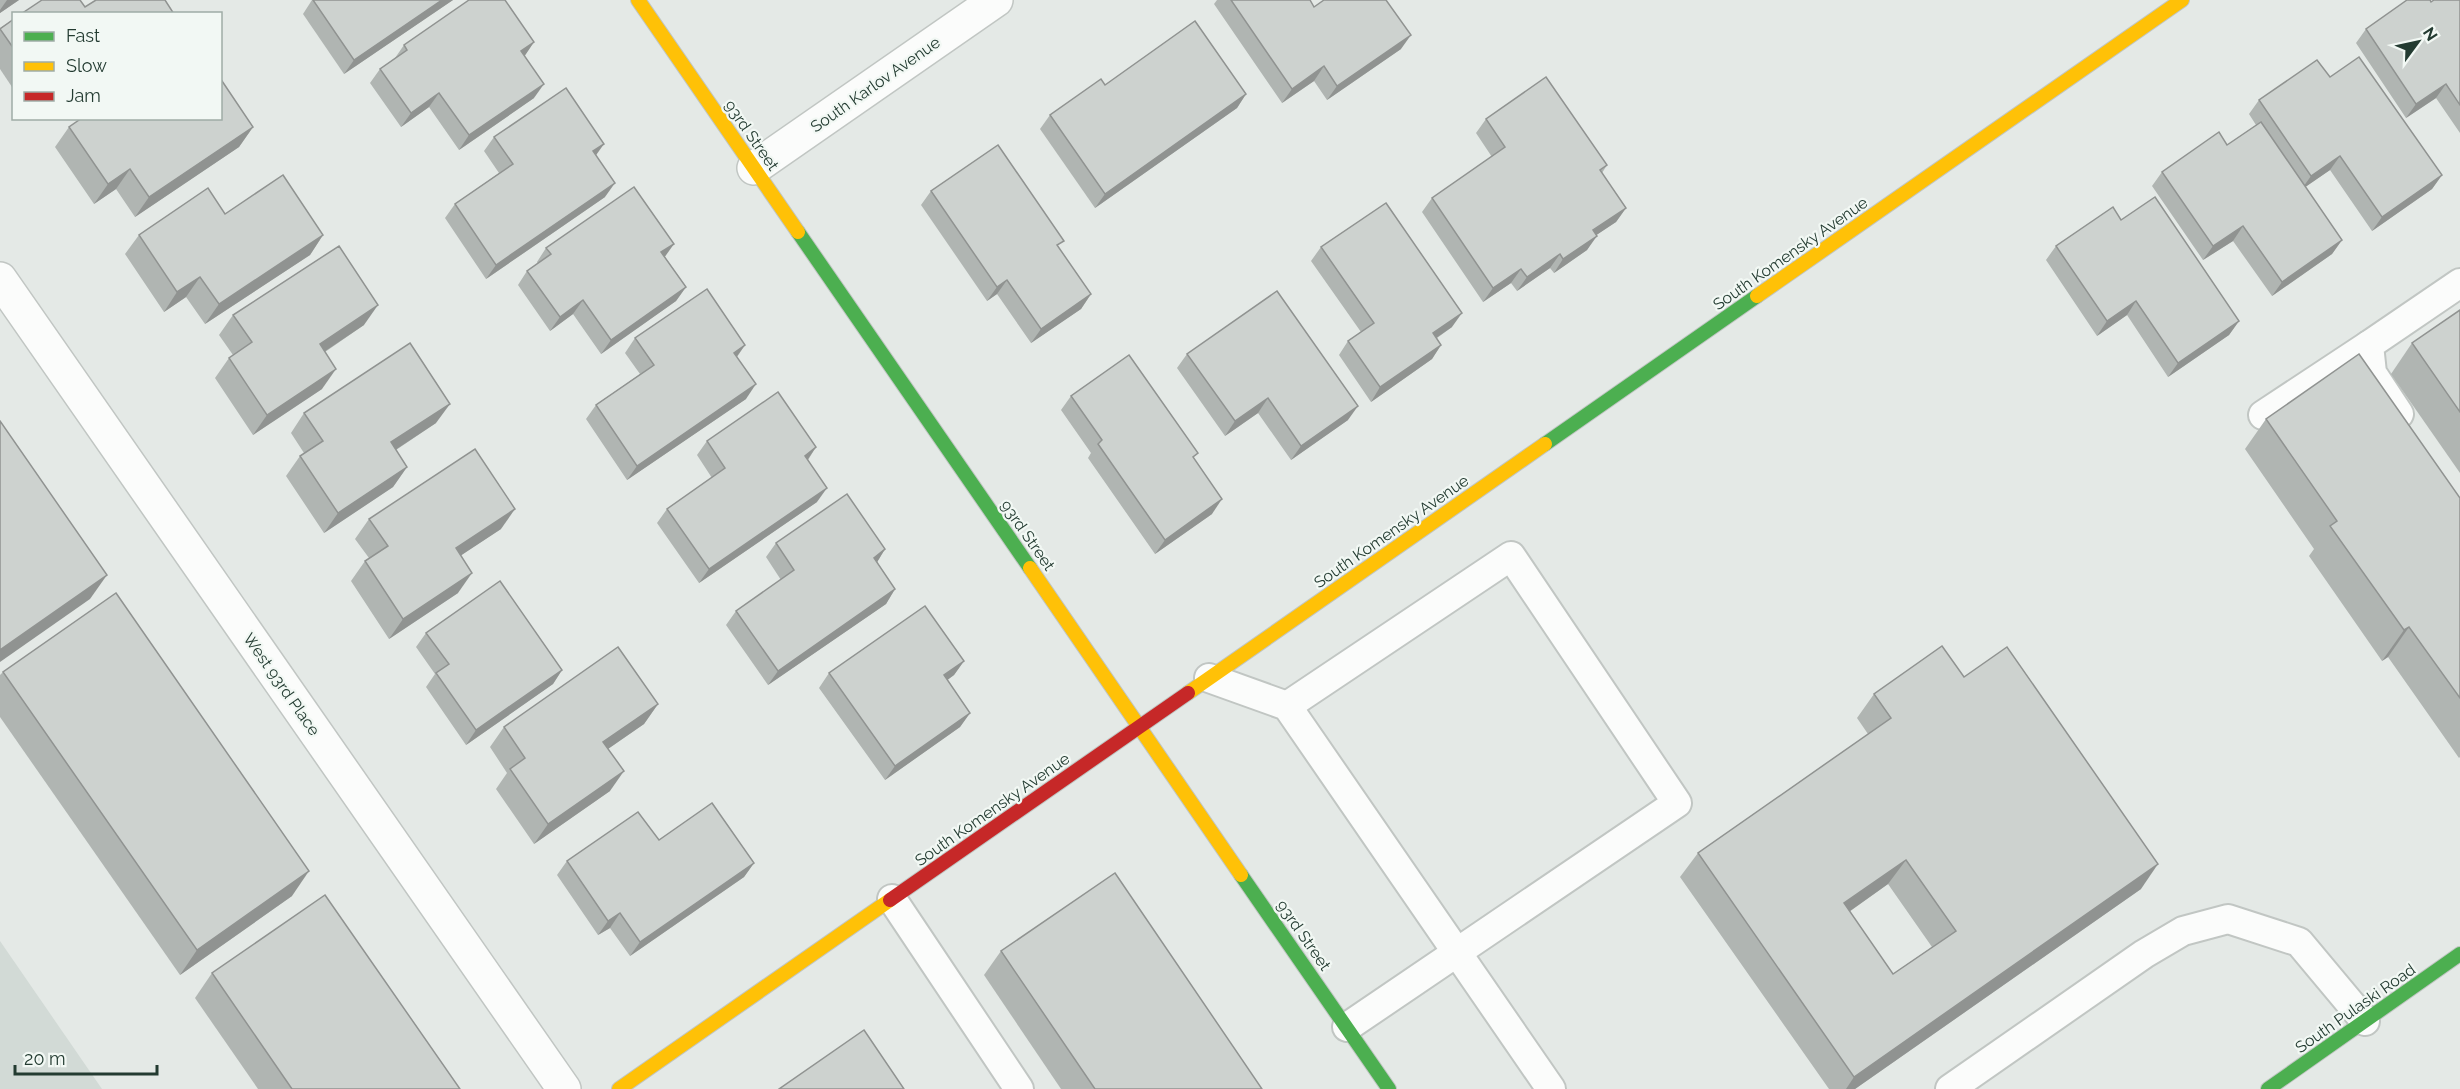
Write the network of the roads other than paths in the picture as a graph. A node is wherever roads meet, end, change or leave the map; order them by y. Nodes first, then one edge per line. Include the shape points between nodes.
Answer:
1 (638, 0) edge
2 (996, 0) edge
3 (2182, 0) edge
4 (754, 168) junction
5 (0, 279) edge
6 (2460, 283) edge
7 (2369, 345) junction
8 (2263, 416) dead end
9 (2416, 439) edge
10 (1209, 678) junction
11 (1287, 706) junction
12 (1140, 727) junction
13 (892, 899) junction
14 (1457, 952) junction
15 (2460, 954) edge
16 (2365, 1021) junction
17 (1347, 1027) junction
18 (564, 1089) edge
19 (619, 1089) edge
20 (1019, 1089) edge
21 (1389, 1089) edge
22 (1551, 1089) edge
23 (1950, 1089) edge
24 (2268, 1089) edge

1 - 4 street, 93rd Street
2 - 4 street, South Karlov Avenue
3 - 10 street, South Komensky Avenue
4 - 12 street, 93rd Street
5 - 18 street, West 93rd Place
6 - 7 lane
7 - 8 lane
7 - 9 lane via 2372,373
10 - 11 lane
10 - 12 street, South Komensky Avenue
11 - 14 lane
11 - 14 lane via 1511,556 1677,802
12 - 13 street, South Komensky Avenue
12 - 17 street, 93rd Street
13 - 19 street, South Komensky Avenue
13 - 20 lane
14 - 17 lane
14 - 22 lane
15 - 16 street, South Pulaski Road
16 - 23 lane via 2299,942 2228,919 2183,932 2144,954
16 - 24 street, South Pulaski Road
17 - 21 street, 93rd Street

